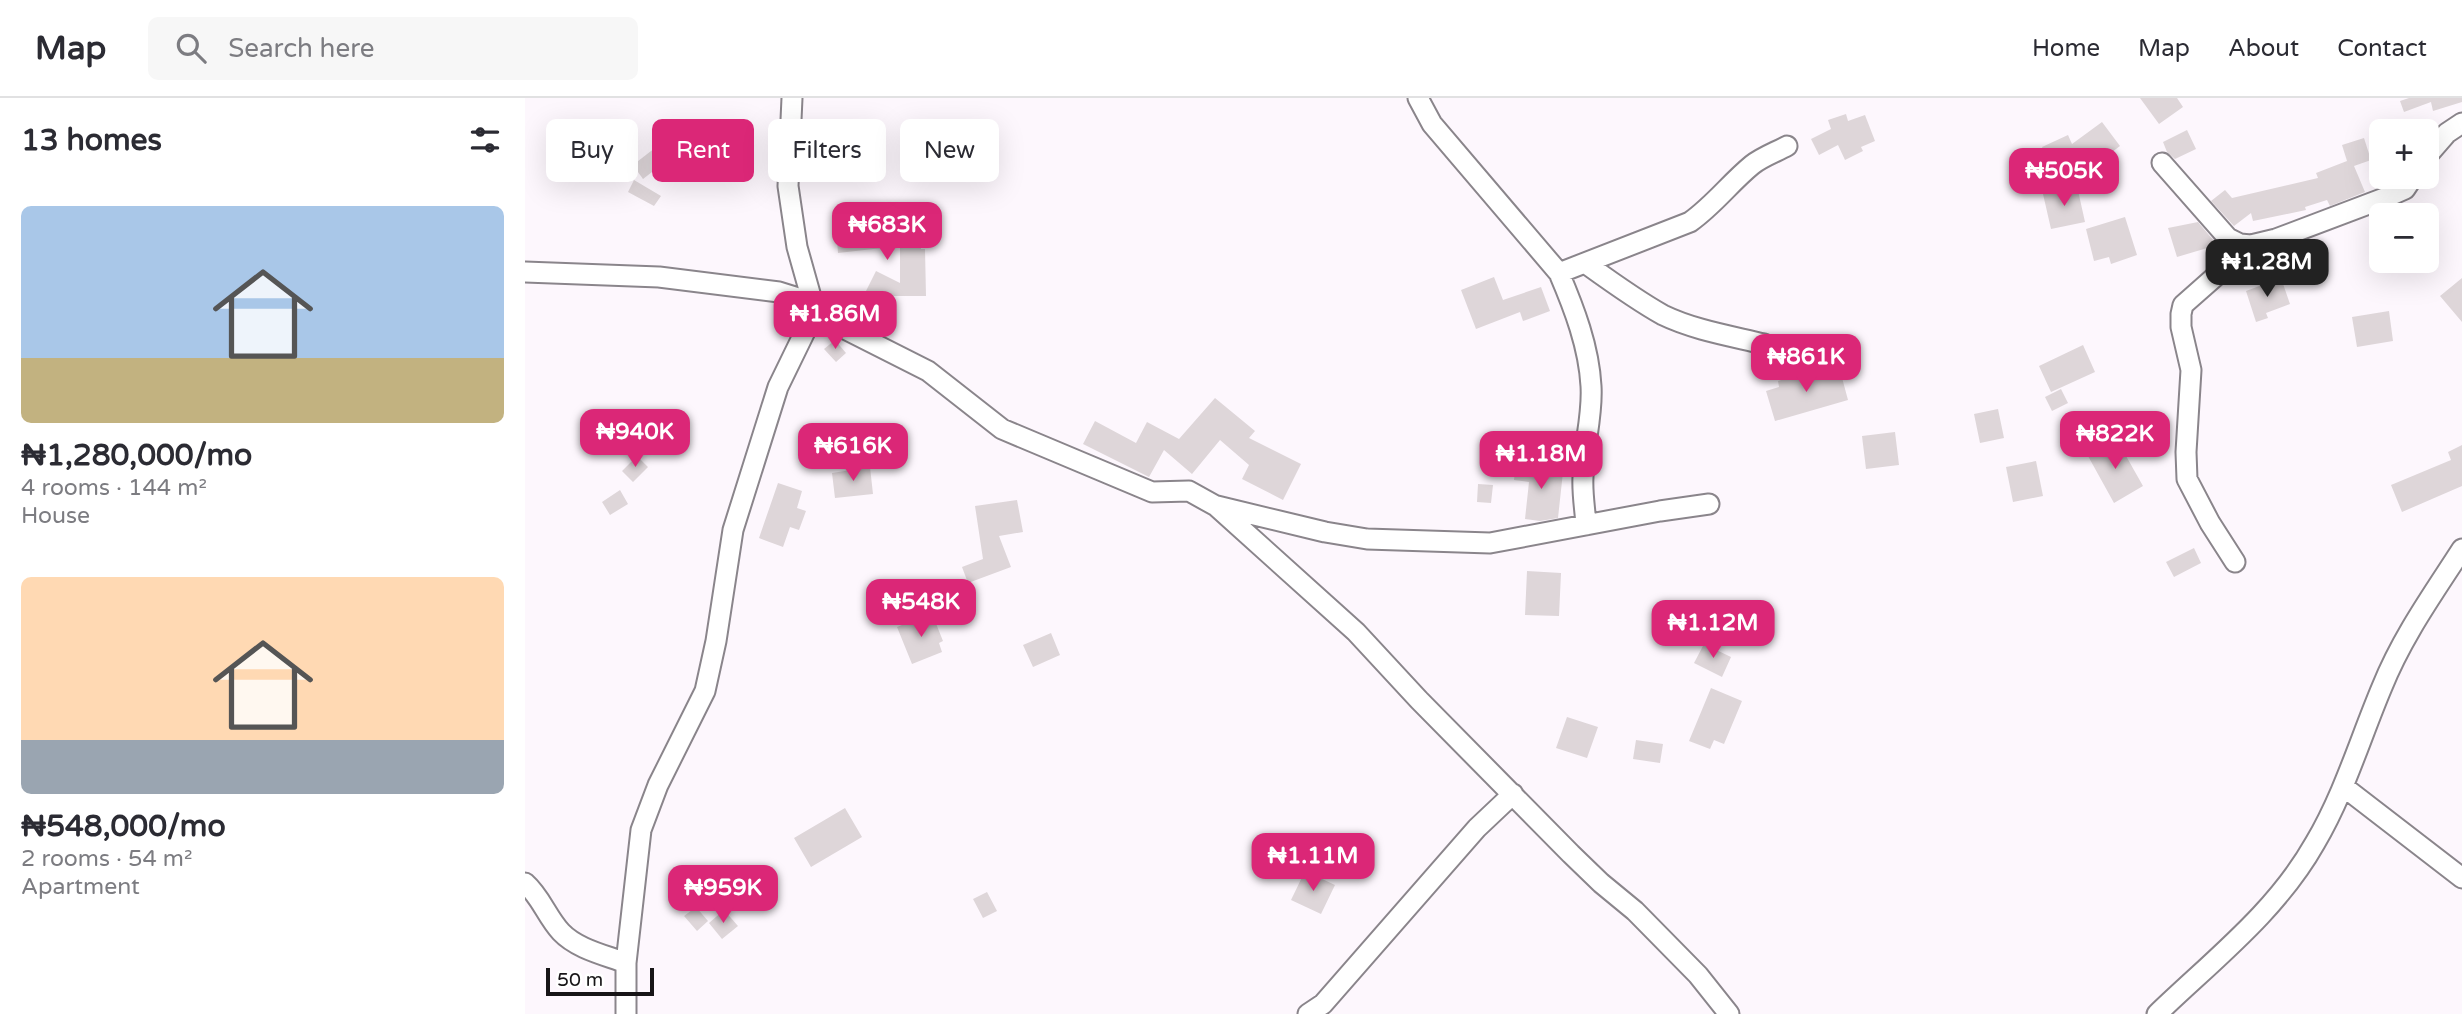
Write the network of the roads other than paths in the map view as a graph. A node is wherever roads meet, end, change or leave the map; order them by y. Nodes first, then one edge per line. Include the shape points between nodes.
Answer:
1 (792, 98) edge
2 (1418, 98) edge
3 (2462, 123) edge
4 (2439, 143) edge
5 (1787, 146) dead end
6 (2162, 163) dead end
7 (2405, 189) edge
8 (2252, 246) junction
9 (1585, 263) junction
10 (525, 272) edge
11 (1559, 272) junction
12 (815, 311) junction
13 (1764, 344) dead end
14 (1709, 504) dead end
15 (1216, 506) junction
16 (1585, 525) junction
17 (2462, 550) edge
18 (2235, 562) dead end
19 (2344, 787) junction
20 (1513, 794) junction
21 (2462, 878) edge
22 (525, 883) edge
23 (626, 963) junction
24 (626, 1014) edge
25 (1308, 1014) edge
26 (1729, 1014) edge
27 (2157, 1014) edge

1 - 12 street via 788,186 797,247
2 - 11 street via 1432,124
3 - 4 street
5 - 9 street via 1755,162 1690,222
6 - 8 street via 2228,238
7 - 8 street
8 - 18 street via 2183,306 2181,314 2192,370 2187,479
9 - 11 street
9 - 13 street via 1665,316
10 - 12 street via 659,277 779,292
11 - 16 street via 1584,342 1591,386 1583,476
12 - 15 street via 928,372 1002,429 1152,492 1189,491
12 - 23 street via 778,387 733,530 705,691 657,785 641,830
14 - 16 street
15 - 16 street via 1367,539 1490,543
15 - 20 street via 1356,632
17 - 19 street via 2405,637
19 - 21 street
19 - 27 street via 2315,845 2277,899
20 - 25 street via 1477,828 1323,1004
20 - 26 street via 1698,975
22 - 23 street via 574,943
23 - 24 street

